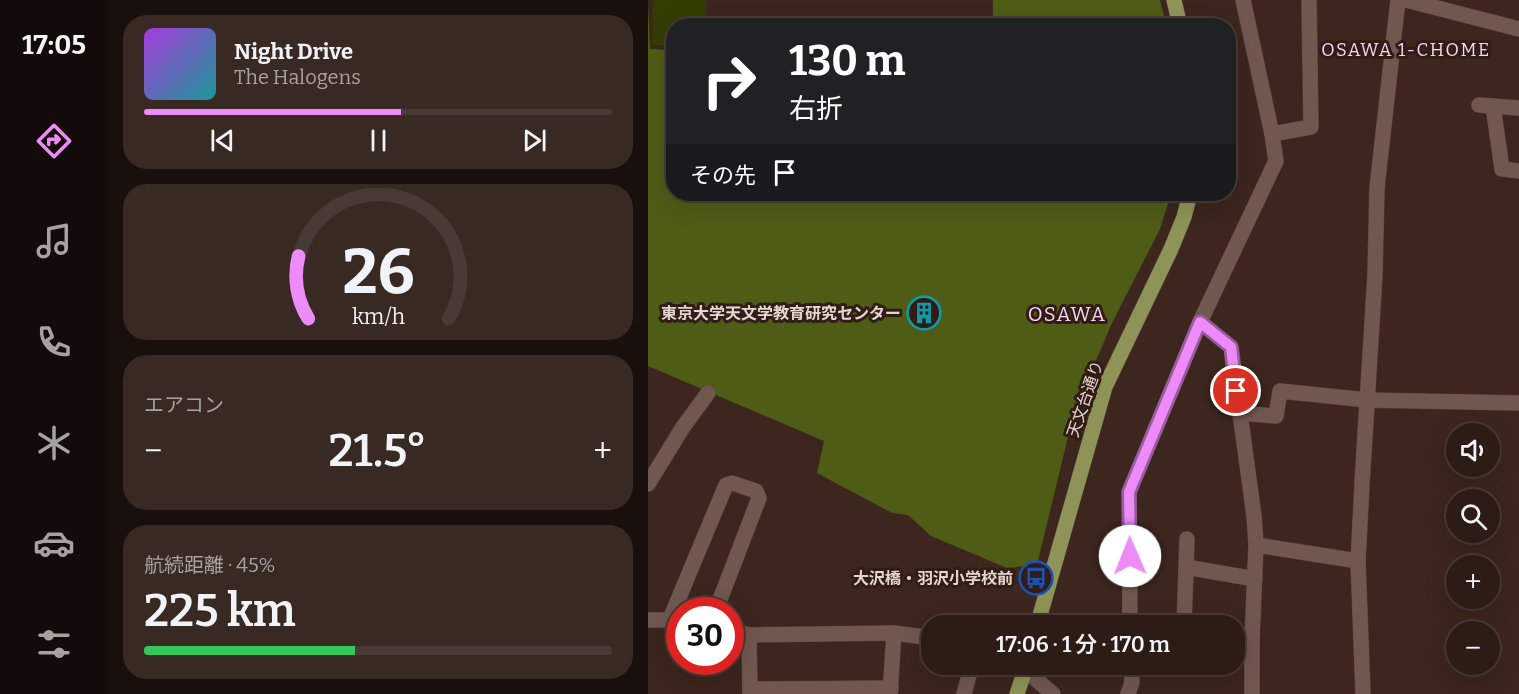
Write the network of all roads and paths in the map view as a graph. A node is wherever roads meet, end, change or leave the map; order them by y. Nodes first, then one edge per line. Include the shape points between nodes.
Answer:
1 (1173, 0) edge
2 (1243, 0) edge
3 (1309, 0) edge
4 (1398, 0) edge
5 (1406, 0) edge
6 (1178, 18) edge
7 (1519, 29) edge
8 (1519, 108) edge
9 (1272, 134) junction
10 (1519, 171) edge
11 (1188, 201) edge
12 (1200, 322) junction
13 (708, 393) dead end
14 (1366, 400) junction
15 (1519, 403) edge
16 (1239, 413) junction
17 (648, 484) edge
18 (1186, 539) dead end
19 (1257, 545) junction
20 (1358, 561) junction
21 (1186, 567) junction
22 (1255, 579) junction
23 (684, 597) edge
24 (721, 597) edge
25 (1040, 615) edge
26 (1130, 615) edge
27 (1184, 615) edge
28 (648, 620) edge
29 (666, 620) edge
30 (894, 633) junction
31 (744, 634) edge
32 (749, 635) junction
33 (921, 637) edge
34 (1245, 639) edge
35 (1252, 640) junction
36 (969, 675) edge
37 (1023, 675) edge
38 (1034, 675) edge
39 (1132, 675) edge
40 (890, 691) edge
41 (750, 692) edge
42 (964, 694) edge
43 (1017, 694) edge
44 (1053, 694) edge
45 (1128, 694) edge
46 (1252, 694) edge
47 (1363, 694) edge

1 - 6 main road
2 - 9 street
3 - 9 street via 1311,127
4 - 14 street via 1377,188
5 - 7 street
8 - 10 street via 1486,105 1502,169
9 - 12 street via 1276,161
11 - 25 main road, 天文台通り via 1175,240 1106,387
12 - 16 street via 1231,347
12 - 26 street via 1129,492
13 - 17 street
14 - 15 street
14 - 16 street via 1280,392 1276,416
14 - 20 street
16 - 19 street
18 - 21 street
19 - 20 street
19 - 22 street
20 - 47 street
21 - 22 street
21 - 27 street
22 - 35 street
23 - 24 street via 726,484 732,483 756,491 759,498
28 - 29 street
30 - 32 street
30 - 33 street
30 - 40 street
31 - 32 street
32 - 41 street
34 - 35 street
35 - 46 street
36 - 42 street
37 - 43 main road
38 - 44 street
39 - 45 street
40 - 41 street

